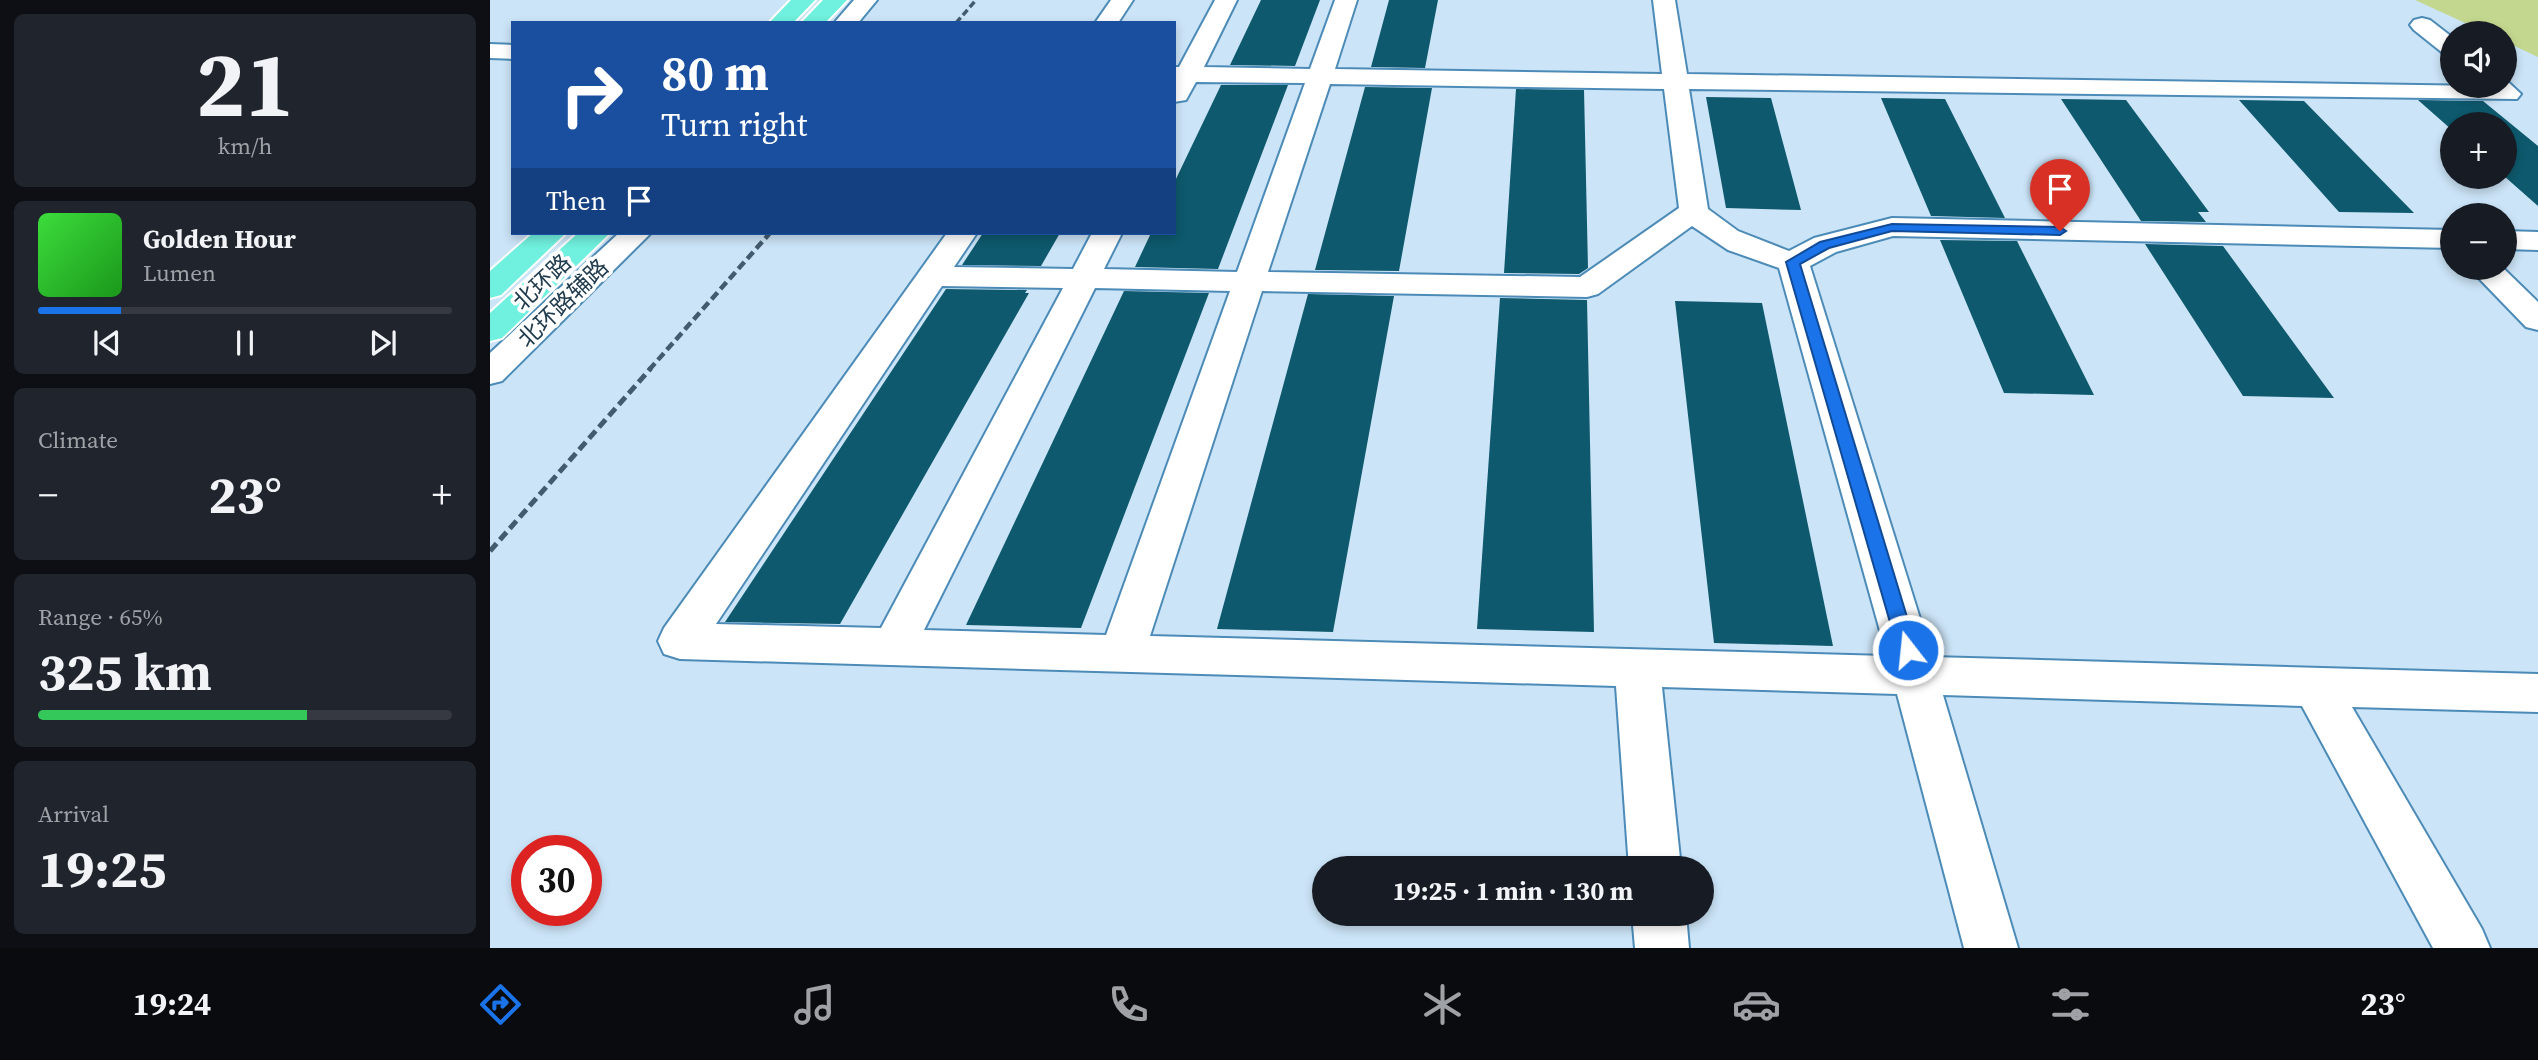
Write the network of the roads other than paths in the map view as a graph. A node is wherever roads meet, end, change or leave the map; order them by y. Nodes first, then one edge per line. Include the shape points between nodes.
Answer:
1 (804, 0) edge
2 (836, 0) edge
3 (866, 0) edge
4 (1122, 0) edge
5 (1226, 0) edge
6 (1346, 0) edge
7 (1664, 0) edge
8 (781, 21) edge
9 (815, 21) edge
10 (847, 21) edge
11 (1107, 21) edge
12 (2422, 25) dead end
13 (2440, 39) edge
14 (490, 51) edge
15 (511, 52) edge
16 (1181, 75) edge
17 (1320, 77) junction
18 (1675, 82) junction
19 (1176, 93) edge
20 (2440, 93) edge
21 (1694, 211) junction
22 (549, 235) edge
23 (593, 235) edge
24 (634, 235) edge
25 (961, 235) edge
26 (1106, 235) edge
27 (2440, 239) edge
28 (2517, 240) edge
29 (2538, 241) edge
30 (1793, 262) junction
31 (932, 276) junction
32 (1083, 278) junction
33 (2497, 280) edge
34 (1250, 281) junction
35 (490, 288) edge
36 (2538, 320) edge
37 (490, 331) edge
38 (490, 373) edge
39 (894, 646) junction
40 (1122, 653) junction
41 (1637, 668) junction
42 (1915, 676) junction
43 (2316, 688) junction
44 (2538, 693) edge
45 (1653, 856) edge
46 (1659, 926) edge
47 (1661, 948) edge
48 (1991, 948) edge
49 (2463, 948) edge

1 - 8 highway
2 - 9 highway
3 - 10 street
4 - 11 street
5 - 16 street
6 - 17 street
7 - 18 street
12 - 13 street
14 - 15 street
16 - 17 street
16 - 19 street
17 - 18 street
17 - 34 street
18 - 20 street
18 - 21 street
21 - 30 street via 1709,227 1749,251
21 - 34 street via 1587,286
22 - 35 highway, 北环路
23 - 37 highway, 北环路
24 - 38 street, 北环路辅路
25 - 31 street
26 - 32 street
27 - 30 street via 1892,227 1825,245
28 - 29 street
30 - 42 street
31 - 32 street
31 - 39 street via 680,641
32 - 34 street
32 - 39 street
33 - 36 street
34 - 40 street
39 - 40 street
40 - 41 street
41 - 42 street
41 - 45 street
42 - 43 street
42 - 48 street
43 - 44 street
43 - 49 street
46 - 47 street

